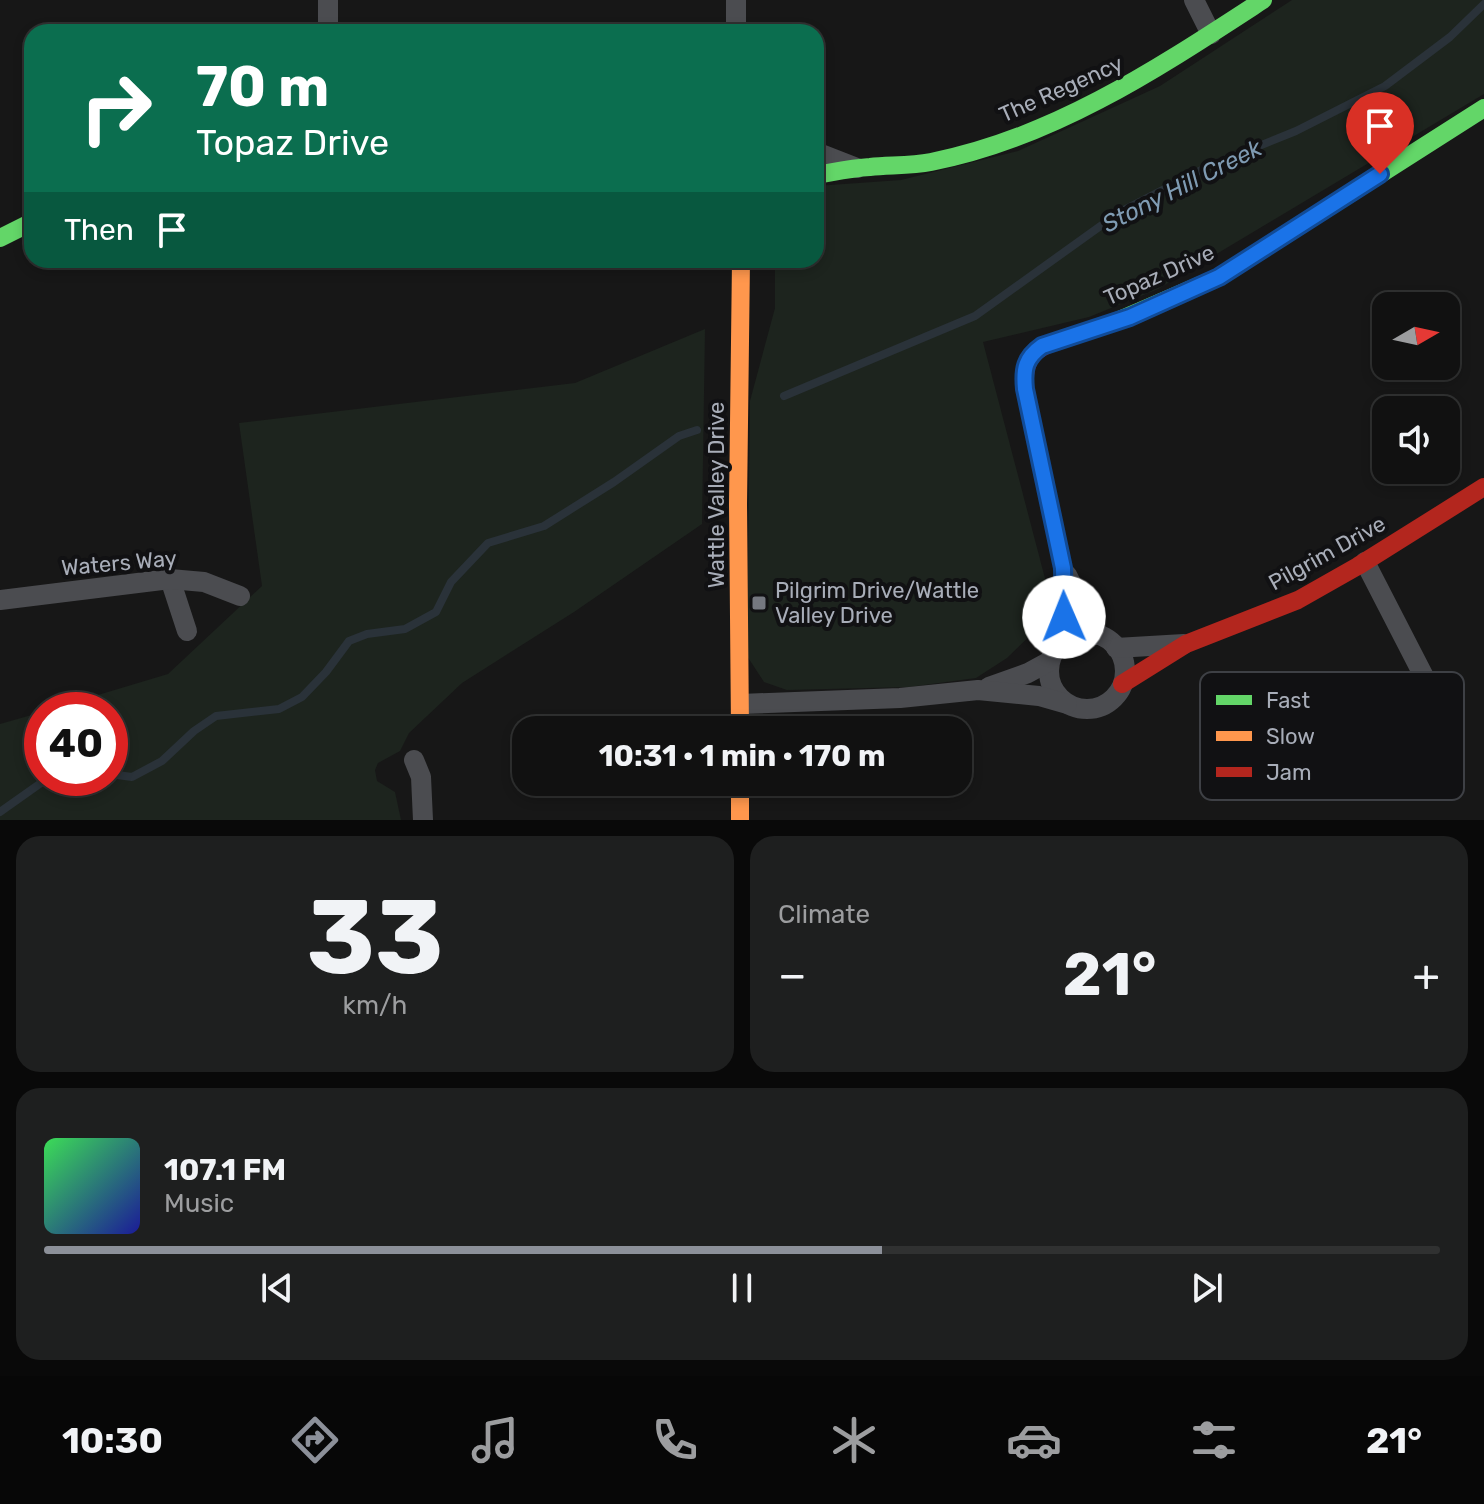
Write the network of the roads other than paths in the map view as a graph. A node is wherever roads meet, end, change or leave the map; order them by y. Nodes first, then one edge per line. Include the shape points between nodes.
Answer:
1 (328, 0) edge
2 (736, 0) edge
3 (1194, 0) edge
4 (1263, 0) edge
5 (328, 24) edge
6 (736, 24) edge
7 (1211, 34) junction
8 (1484, 108) edge
9 (824, 155) edge
10 (858, 168) junction
11 (824, 174) edge
12 (1, 216) edge
13 (24, 218) edge
14 (24, 224) edge
15 (0, 238) edge
16 (741, 268) edge
17 (1484, 487) edge
18 (1365, 562) junction
19 (1063, 568) junction
20 (170, 579) junction
21 (240, 596) dead end
22 (0, 600) edge
23 (187, 631) dead end
24 (1097, 635) junction
25 (1065, 640) junction
26 (1186, 644) junction
27 (1116, 648) junction
28 (1050, 661) junction
29 (1422, 672) edge
30 (1122, 684) junction
31 (978, 690) junction
32 (741, 704) junction
33 (1067, 704) junction
34 (741, 716) edge
35 (414, 760) dead end
36 (740, 796) edge
37 (423, 820) edge
38 (740, 820) edge

1 - 5 street
2 - 6 street
3 - 7 street
4 - 7 street, The Regency
7 - 10 street, The Regency via 1154,72 1018,137 929,162
8 - 19 street, Topaz Drive via 1219,277 1130,317 1042,346 1031,355 1025,389
9 - 10 street, The Regency
10 - 11 street, The Regency
12 - 13 street
14 - 15 street
16 - 32 street, Wattle Valley Drive
17 - 18 street, Pilgrim Drive
18 - 26 street, Pilgrim Drive via 1298,600
18 - 29 street
19 - 24 street, Topaz Drive
19 - 25 street, Topaz Drive
20 - 21 street, Waters Way via 204,582
20 - 22 street, Waters Way
20 - 23 street
24 - 25 street
24 - 27 street
25 - 28 street
26 - 27 street, Pilgrim Drive
26 - 30 street, Pilgrim Drive
27 - 30 street via 1122,659
28 - 31 street
28 - 33 street via 1051,685
30 - 33 street via 1100,707
31 - 32 street
31 - 33 street
32 - 34 street, Wattle Valley Drive
35 - 37 street via 421,777
36 - 38 street

